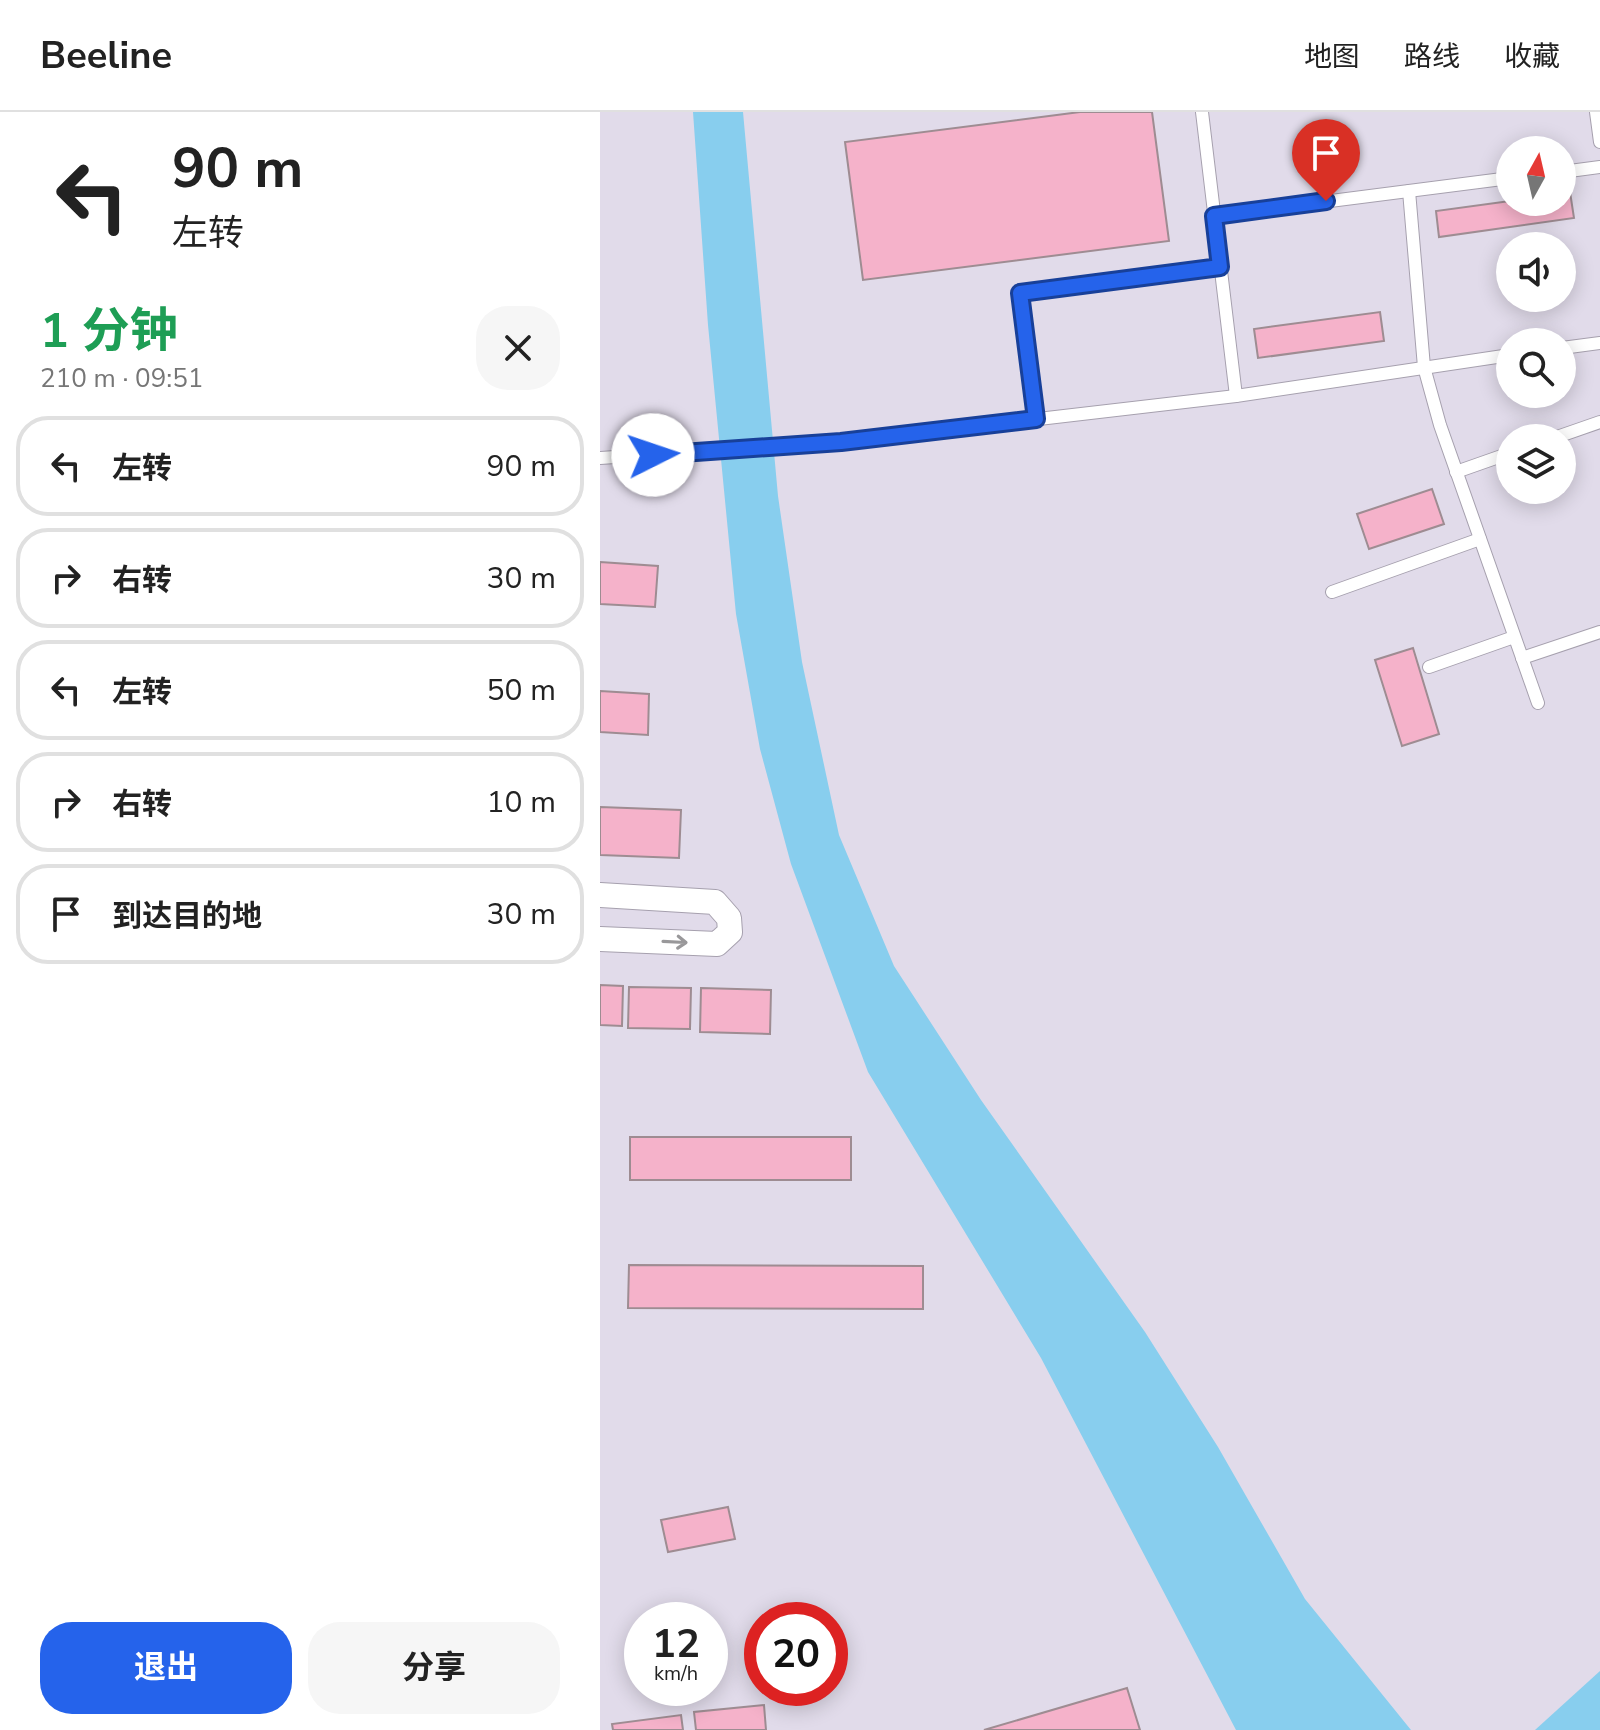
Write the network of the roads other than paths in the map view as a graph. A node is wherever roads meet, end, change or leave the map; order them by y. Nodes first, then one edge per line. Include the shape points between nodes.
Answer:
1 (1202, 112) edge
2 (1596, 112) edge
3 (1600, 142) edge
4 (1600, 167) edge
5 (1576, 170) edge
6 (1496, 180) edge
7 (1409, 191) junction
8 (1214, 216) junction
9 (1220, 267) junction
10 (1600, 343) edge
11 (1576, 346) edge
12 (1496, 357) edge
13 (1424, 367) junction
14 (1236, 396) junction
15 (1036, 419) junction
16 (1600, 422) edge
17 (1576, 430) edge
18 (600, 458) edge
19 (1496, 458) edge
20 (1456, 472) junction
21 (1480, 539) junction
22 (1332, 592) dead end
23 (1600, 632) edge
24 (1514, 637) junction
25 (1522, 658) junction
26 (1429, 667) dead end
27 (1538, 703) dead end
28 (600, 895) edge
29 (600, 939) edge

1 - 8 lane
2 - 3 lane
4 - 5 lane
6 - 7 lane
7 - 8 lane
7 - 13 lane
8 - 9 lane
9 - 14 lane
9 - 15 lane via 1020,293
10 - 11 lane
12 - 13 lane
13 - 14 lane
13 - 20 lane
14 - 15 lane
15 - 18 lane via 841,442
16 - 17 lane
19 - 20 lane
20 - 21 lane
21 - 22 lane
21 - 24 lane
23 - 25 lane
24 - 25 lane
24 - 26 lane
25 - 27 lane
29 -> 28 street via 717,944 730,932 729,918 715,902

